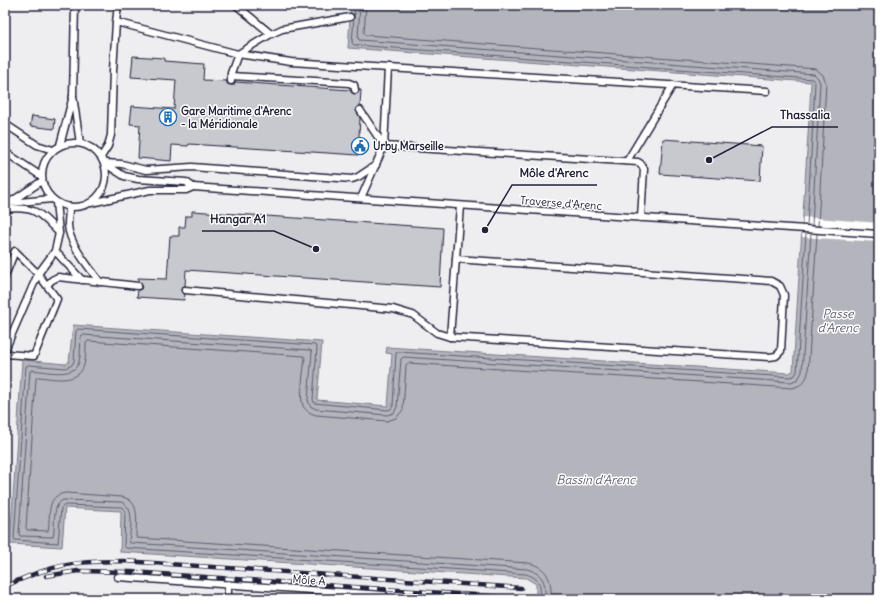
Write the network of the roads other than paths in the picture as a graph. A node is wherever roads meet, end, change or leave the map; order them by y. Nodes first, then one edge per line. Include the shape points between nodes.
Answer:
1 (75, 5) edge
2 (118, 5) edge
3 (236, 5) edge
4 (350, 17) dead end
5 (116, 22) junction
6 (271, 34) junction
7 (238, 54) junction
8 (388, 68) junction
9 (673, 85) junction
10 (355, 90) dead end
11 (767, 91) dead end
12 (73, 96) junction
13 (360, 110) dead end
14 (5, 124) edge
15 (80, 143) junction
16 (60, 145) junction
17 (384, 146) junction
18 (53, 150) junction
19 (5, 152) edge
20 (101, 157) junction
21 (626, 161) junction
22 (104, 163) junction
23 (376, 165) junction
24 (42, 178) junction
25 (174, 182) junction
26 (193, 187) junction
27 (157, 189) junction
28 (361, 198) junction
29 (54, 200) junction
30 (7, 204) edge
31 (88, 204) junction
32 (460, 206) junction
33 (69, 207) junction
34 (5, 209) edge
35 (641, 218) junction
36 (59, 233) junction
37 (879, 234) edge
38 (55, 251) junction
39 (456, 259) junction
40 (38, 274) junction
41 (5, 276) edge
42 (82, 280) junction
43 (100, 282) junction
44 (47, 285) junction
45 (138, 286) dead end
46 (185, 290) dead end
47 (450, 337) junction
48 (5, 350) edge
49 (5, 354) edge
50 (118, 577) dead end
51 (228, 584) junction
52 (228, 599) edge
53 (384, 599) edge

1 - 12 lane
2 - 5 lane
3 - 6 lane
4 - 6 lane via 282,29
5 - 7 lane
5 - 20 lane via 111,135
6 - 7 lane
7 - 8 lane via 291,62
7 - 10 lane via 231,79 349,83 354,85
8 - 9 lane
8 - 17 lane
9 - 11 lane
9 - 21 lane
12 - 15 lane
12 - 16 lane
13 - 17 lane
14 - 18 lane via 37,145
15 - 16 lane
15 - 20 lane via 95,150
16 - 18 lane
17 - 21 lane
17 - 23 lane
18 - 24 lane via 42,166
19 - 24 lane
20 - 22 lane
21 - 35 lane via 638,162 644,169
22 - 23 lane via 146,170 192,168 352,179
22 - 25 lane, Traverse d'Arenc via 124,176 138,180
22 - 31 lane via 106,173 102,191
23 - 28 lane
24 - 29 lane via 46,191
24 - 30 lane
25 - 26 lane, Traverse d'Arenc via 186,182
25 - 27 lane
26 - 27 lane, Traverse d'Arenc via 186,190
26 - 28 lane, Traverse d'Arenc
27 - 31 lane, Traverse d'Arenc
28 - 32 lane, Traverse d'Arenc
29 - 30 lane
29 - 33 lane
29 - 36 lane
31 - 33 lane
32 - 35 lane, Traverse d'Arenc
32 - 39 lane
33 - 43 lane via 68,226 71,239
34 - 36 lane via 31,209 41,214
35 - 37 lane, Traverse d'Arenc
36 - 38 lane
38 - 40 lane
38 - 42 lane
39 - 47 lane
39 - 47 lane via 771,281 780,286 784,295 781,346 779,354 769,358
40 - 41 lane via 15,251
40 - 44 lane
40 - 48 lane
42 - 43 lane
42 - 44 lane via 58,278
43 - 45 lane
44 - 49 lane via 57,299 34,356
46 - 47 lane via 393,309 413,315 437,333
50 - 51 lane, Môle A
51 - 52 lane
51 - 53 lane, Môle A via 384,594

